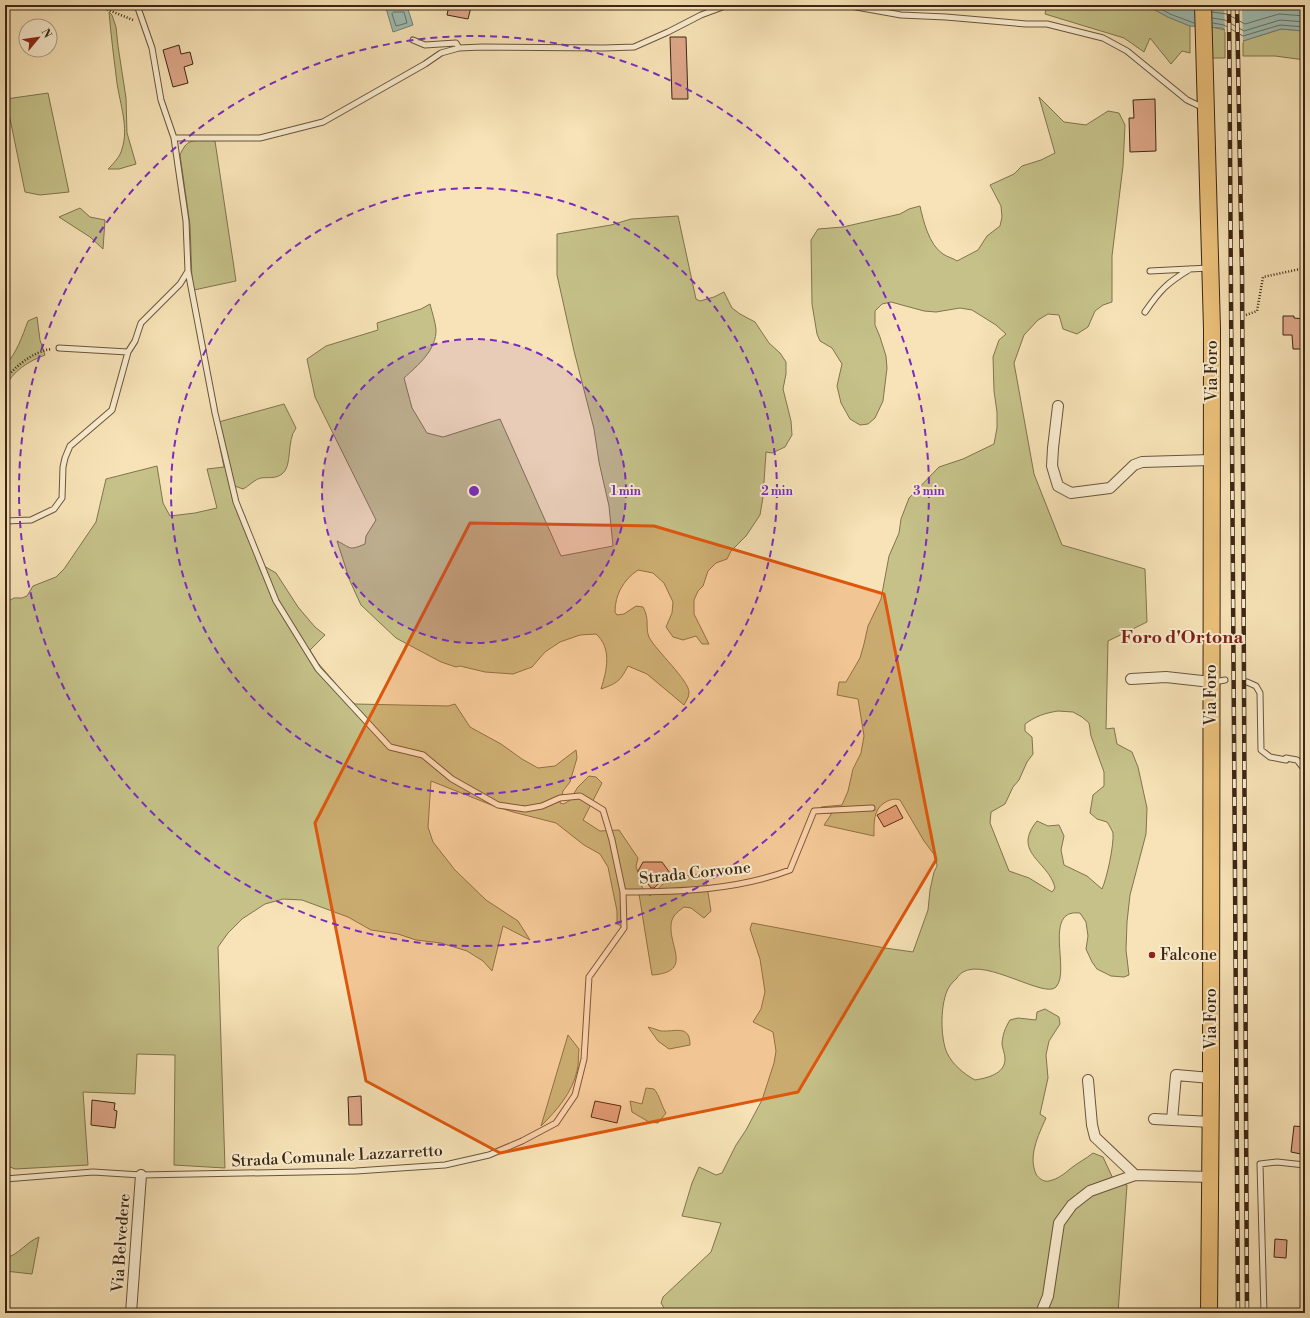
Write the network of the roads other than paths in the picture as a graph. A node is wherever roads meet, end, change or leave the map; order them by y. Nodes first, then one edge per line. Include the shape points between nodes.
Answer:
1 (137, 5) edge
2 (728, 5) edge
3 (845, 5) edge
4 (1203, 5) edge
5 (413, 40) dead end
6 (459, 48) junction
7 (1206, 109) junction
8 (174, 138) junction
9 (1210, 268) junction
10 (1190, 269) junction
11 (188, 271) junction
12 (1150, 271) dead end
13 (1145, 312) dead end
14 (59, 348) road end
15 (128, 352) junction
16 (1058, 406) dead end
17 (1211, 460) junction
18 (5, 520) edge
19 (1131, 679) dead end
20 (1218, 681) junction
21 (1248, 682) dead end
22 (1305, 770) edge
23 (872, 808) dead end
24 (623, 892) junction
25 (1211, 1078) junction
26 (1088, 1080) dead end
27 (1154, 1119) dead end
28 (1172, 1120) junction
29 (1211, 1122) junction
30 (1305, 1165) edge
31 (141, 1175) junction
32 (1135, 1175) junction
33 (1211, 1177) junction
34 (5, 1179) edge
35 (131, 1313) edge
36 (1041, 1313) edge
37 (1209, 1313) edge
38 (1264, 1313) edge

1 - 8 lane via 152,48 161,100
2 - 6 lane via 634,47
3 - 7 lane via 901,15 1047,24 1103,38 1127,52 1187,100
4 - 7 main road, Via Foro
5 - 6 lane via 425,45 456,43
6 - 8 lane via 441,53 323,122 260,138
7 - 9 main road, Via Foro
8 - 11 lane via 186,221
9 - 10 lane
9 - 17 main road, Via Foro
10 - 12 lane
10 - 13 lane via 1166,284
11 - 15 lane via 180,284 141,323 135,342
11 - 24 lane via 215,413 236,502 276,601 318,669 390,747 423,755 452,779 498,804 525,809 542,806 560,798 580,796 603,810
14 - 15 lane
15 - 18 lane via 112,410 70,446 63,467 62,498 54,509 31,520
16 - 17 street via 1052,466 1058,486 1071,493 1110,488 1134,465 1142,462
17 - 20 main road, Via Foro
19 - 20 street
20 - 25 main road, Via Foro
21 - 22 lane via 1256,686 1260,693 1261,750 1270,757 1297,760
23 - 24 lane, Strada Corvone via 814,811 790,870 769,878 690,890
24 - 31 lane, Strada Comunale Lazzarretto via 624,928 589,977 584,1059 575,1095 556,1123 488,1156 445,1164 356,1171
25 - 28 street via 1176,1075
25 - 29 main road, Via Foro
26 - 32 street via 1095,1137
27 - 28 street
28 - 29 street
29 - 33 main road, Via Foro
30 - 38 lane via 1277,1162 1260,1164
31 - 34 lane, Strada Comunale Lazzarretto via 93,1172
31 - 35 street, Via Belvedere
32 - 33 street
32 - 36 street via 1090,1191 1072,1205 1059,1223 1048,1296
33 - 37 main road, Via Foro

